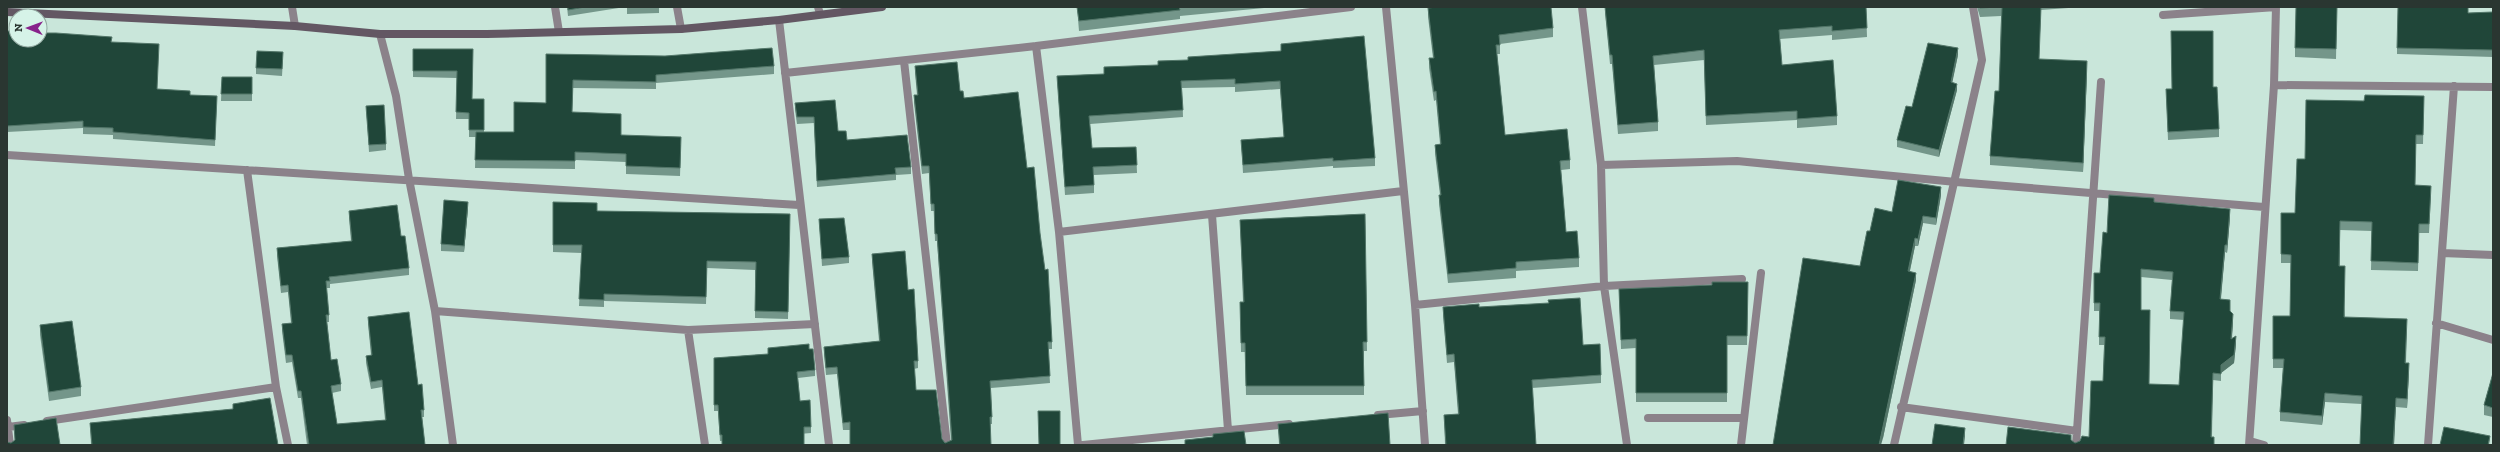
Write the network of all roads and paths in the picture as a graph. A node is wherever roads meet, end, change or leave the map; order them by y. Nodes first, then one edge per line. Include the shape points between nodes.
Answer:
1 (292, 7) edge
2 (555, 7) edge
3 (677, 7) edge
4 (882, 7) edge
5 (1351, 7) edge
6 (1386, 7) edge
7 (1582, 7) edge
8 (1973, 7) edge
9 (2276, 7) edge
10 (819, 10) edge
11 (7, 12) edge
12 (2163, 15) dead end
13 (779, 20) junction
14 (295, 26) junction
15 (681, 29) junction
16 (559, 32) junction
17 (380, 34) junction
18 (1036, 46) junction
19 (904, 61) junction
20 (785, 73) junction
21 (2101, 82) dead end
22 (2274, 85) junction
23 (2454, 86) junction
24 (2493, 87) edge
25 (7, 155) edge
26 (1601, 165) junction
27 (247, 170) junction
28 (409, 179) junction
29 (1956, 182) junction
30 (1403, 192) junction
31 (2094, 193) junction
32 (799, 205) junction
33 (2264, 207) junction
34 (1212, 215) junction
35 (1059, 232) junction
36 (2442, 254) junction
37 (2493, 255) edge
38 (1761, 273) dead end
39 (1742, 279) dead end
40 (1604, 286) junction
41 (1415, 305) junction
42 (435, 311) junction
43 (815, 324) junction
44 (2436, 324) junction
45 (688, 330) junction
46 (2493, 340) edge
47 (276, 387) junction
48 (1901, 407) junction
49 (1423, 411) junction
50 (1368, 416) edge
51 (1648, 418) dead end
52 (1744, 418) junction
53 (8, 423) edge
54 (1298, 423) edge
55 (1228, 430) junction
56 (2077, 431) junction
57 (2250, 443) edge
58 (10, 445) edge
59 (288, 445) edge
60 (453, 445) edge
61 (705, 445) edge
62 (829, 445) edge
63 (947, 445) edge
64 (1078, 445) edge
65 (1083, 445) edge
66 (1425, 445) edge
67 (1627, 445) edge
68 (1741, 445) edge
69 (1894, 445) edge
70 (2076, 445) edge
71 (2264, 445) edge
72 (2428, 445) edge

1 - 14 street
2 - 16 street
3 - 15 street
4 - 10 street
5 - 18 street
6 - 30 street
7 - 26 street
8 - 29 street via 1982,60
9 - 12 street
9 - 22 street
10 - 13 street
11 - 14 street
13 - 15 street
13 - 20 street
14 - 17 street
15 - 16 street
16 - 17 street
17 - 28 street via 396,96
18 - 19 street
18 - 35 street
19 - 20 street
19 - 63 street
20 - 32 street
21 - 31 street
22 - 23 street
22 - 33 street
23 - 24 street
23 - 36 street
25 - 27 street
26 - 29 street via 1737,161
26 - 40 street
27 - 28 street
27 - 47 street
28 - 32 street
28 - 42 street
29 - 31 street
29 - 48 street
30 - 34 street
30 - 41 street
31 - 33 street
31 - 56 street
32 - 43 street
33 - 57 street
34 - 35 street
34 - 55 street
35 - 64 street
36 - 37 street
36 - 44 street
38 - 52 street
39 - 40 street
40 - 41 street
40 - 67 street
41 - 49 street
42 - 45 street
42 - 60 street
43 - 45 street
43 - 62 street
44 - 46 street
44 - 72 street
45 - 61 street
47 - 53 street via 36,423
47 - 59 street
48 - 56 street
48 - 69 street
49 - 50 street
49 - 66 street
51 - 52 street
52 - 68 street
53 - 58 street
54 - 55 street
55 - 65 street
56 - 70 street
57 - 71 street

